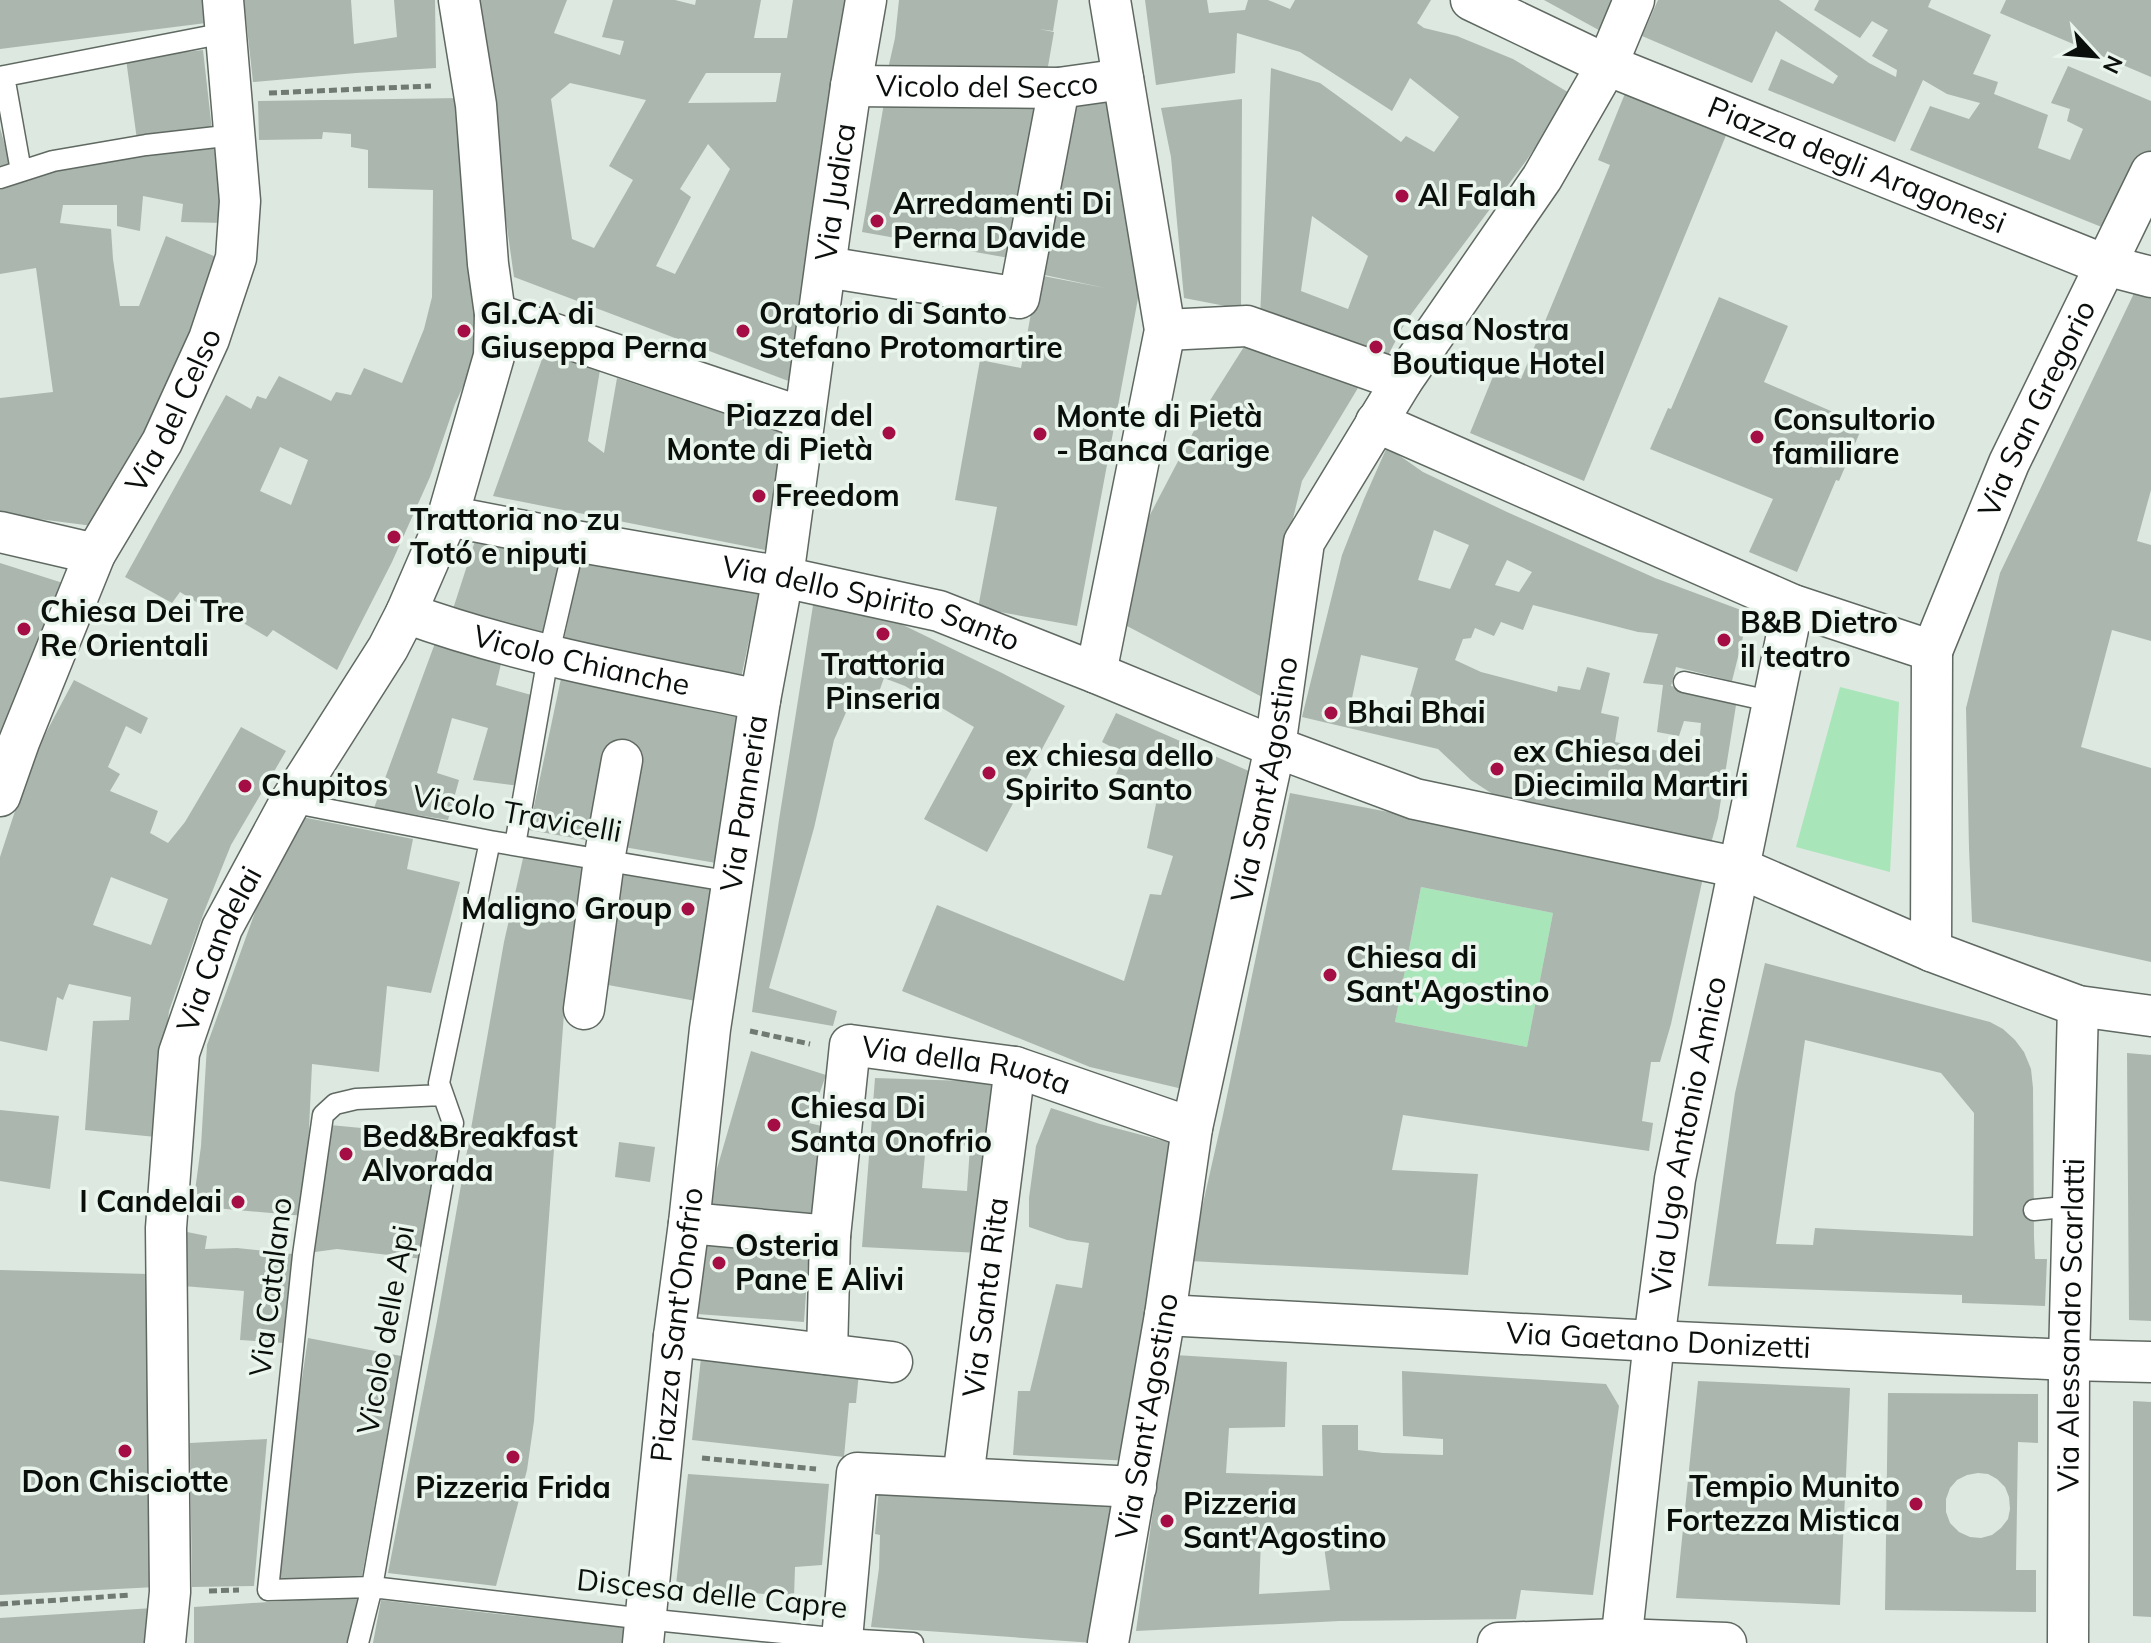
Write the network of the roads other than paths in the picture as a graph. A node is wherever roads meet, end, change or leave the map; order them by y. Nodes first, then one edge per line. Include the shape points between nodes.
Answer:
1 (459, 0) edge
2 (866, 0) edge
3 (1110, 0) edge
4 (1471, 0) edge
5 (1634, 0) edge
6 (224, 16) edge
7 (1607, 65) junction
8 (2, 76) edge
9 (1123, 79) junction
10 (851, 86) junction
11 (1059, 88) junction
12 (234, 135) junction
13 (21, 171) junction
14 (2151, 172) edge
15 (0, 178) edge
16 (2105, 265) junction
17 (826, 267) junction
18 (2151, 277) edge
19 (495, 314) junction
20 (1165, 330) junction
21 (1402, 381) junction
22 (804, 418) junction
23 (1376, 422) junction
24 (448, 516) junction
25 (0, 532) edge
26 (575, 541) junction
27 (95, 554) junction
28 (783, 577) junction
29 (1793, 605) junction
30 (406, 613) junction
31 (1932, 651) junction
32 (548, 657) junction
33 (1096, 673) junction
34 (1684, 682) dead end
35 (760, 700) junction
36 (1774, 702) junction
37 (1275, 747) junction
38 (622, 760) dead end
39 (0, 796) edge
40 (290, 802) junction
41 (490, 841) junction
42 (515, 845) junction
43 (604, 860) junction
44 (1740, 868) junction
45 (733, 882) junction
46 (1931, 951) junction
47 (2078, 1006) junction
48 (584, 1009) dead end
49 (2151, 1016) edge
50 (710, 1029) joint
51 (1015, 1067) junction
52 (442, 1095) junction
53 (1192, 1128) junction
54 (2074, 1206) junction
55 (2034, 1210) dead end
56 (689, 1223) junction
57 (830, 1236) junction
58 (1165, 1315) junction
59 (674, 1336) junction
60 (1654, 1341) junction
61 (827, 1354) junction
62 (2069, 1360) junction
63 (892, 1362) dead end
64 (2151, 1362) edge
65 (963, 1478) junction
66 (1136, 1487) junction
67 (372, 1587) junction
68 (268, 1590) joint
69 (644, 1631) edge
70 (842, 1639) junction
71 (1621, 1641) edge
72 (165, 1643) edge
73 (358, 1643) edge
74 (913, 1643) edge
75 (1108, 1643) edge
76 (1498, 1643) edge
77 (1726, 1643) edge
78 (2068, 1643) edge

1 - 19 street, Via Candelai via 476,105
2 - 10 street, Via Judica
3 - 9 street
4 - 7 street, Piazza degli Aragonesi
5 - 7 street, Via Sant'Agostino
6 - 8 lane
6 - 12 street, Via del Celso
7 - 16 street, Piazza degli Aragonesi
7 - 21 street, Via Sant'Agostino via 1542,178
8 - 13 lane
9 - 11 street, Vicolo del Secco
9 - 20 street
10 - 11 street, Vicolo del Secco
10 - 17 street, Via Judica
11 - 17 street via 1019,298
12 - 13 lane via 146,145
12 - 27 street, Via del Celso via 240,201 236,258 209,339 162,442
13 - 15 lane
14 - 16 street, Via San Gregorio
16 - 18 street, Piazza degli Aragonesi
16 - 31 street, Via San Gregorio via 2009,463
17 - 22 street, Via Judica
19 - 22 street
19 - 24 street, Via Candelai via 494,356
20 - 21 street via 1247,326
20 - 33 street
21 - 23 street, Via Sant'Agostino
22 - 28 street, Via Judica
23 - 29 street
23 - 37 street, Via Sant'Agostino via 1304,542
24 - 26 street, Via dello Spirito Santo
24 - 30 street, Via Candelai
25 - 27 street
26 - 28 street, Via dello Spirito Santo
26 - 32 lane
27 - 39 street, Via del Celso
28 - 33 street, Via dello Spirito Santo via 939,611
28 - 35 street, Via Panneria
29 - 31 street
29 - 36 street, Via Ugo Antonio Amico
30 - 32 street, Vicolo Chianche
30 - 40 street, Via Candelai
31 - 46 street
32 - 35 street, Vicolo Chianche
32 - 42 lane
33 - 37 street, Via dello Spirito Santo
34 - 36 lane
35 - 45 street, Via Panneria
36 - 44 street, Via Ugo Antonio Amico
37 - 44 street, Via dello Spirito Santo via 1415,799
37 - 53 street, Via Sant'Agostino
38 - 43 street
40 - 41 lane, Vicolo Travicelli
40 - 72 street, Via Candelai via 222,928 179,1053 166,1228 170,1592
41 - 42 lane, Vicolo Travicelli
41 - 52 lane, Vicolo delle Api via 439,1083
42 - 43 lane, Vicolo Travicelli
43 - 45 lane, Vicolo Travicelli
43 - 48 street
44 - 46 street, Via dello Spirito Santo
44 - 60 street, Via Ugo Antonio Amico via 1675,1179
45 - 50 street, Via Panneria
46 - 47 street, Via dello Spirito Santo
47 - 49 street, Via dello Spirito Santo
47 - 54 street, Via Alessandro Scarlatti
50 - 56 street, Piazza Sant'Onofrio
51 - 53 street, Via della Ruota
51 - 57 street, Via della Ruota via 850,1045
51 - 65 street, Via Santa Rita
52 - 67 lane, Vicolo delle Api via 453,1123
52 - 68 lane, Via Catalano via 356,1099 335,1104 323,1115
53 - 58 street, Via Sant'Agostino
54 - 55 lane
54 - 62 street, Via Alessandro Scarlatti
56 - 57 street
56 - 59 street, Piazza Sant'Onofrio
57 - 61 street, Via della Ruota
58 - 60 street, Via Gaetano Donizetti
58 - 66 street, Via Sant'Agostino
59 - 61 street
59 - 69 street, Piazza Sant'Onofrio
60 - 62 street, Via Gaetano Donizetti
60 - 71 street, Via Ugo Antonio Amico
61 - 63 street
62 - 64 street, Via Gaetano Donizetti
62 - 78 street, Via Alessandro Scarlatti
65 - 66 street
65 - 70 street via 857,1473
66 - 75 street, Via Sant'Agostino
67 - 68 lane, Discesa delle Capre
67 - 69 lane, Discesa delle Capre via 504,1601
67 - 73 lane, Vicolo delle Api
69 - 70 lane, Discesa delle Capre
70 - 74 lane, Discesa delle Capre
71 - 76 street
71 - 77 street

